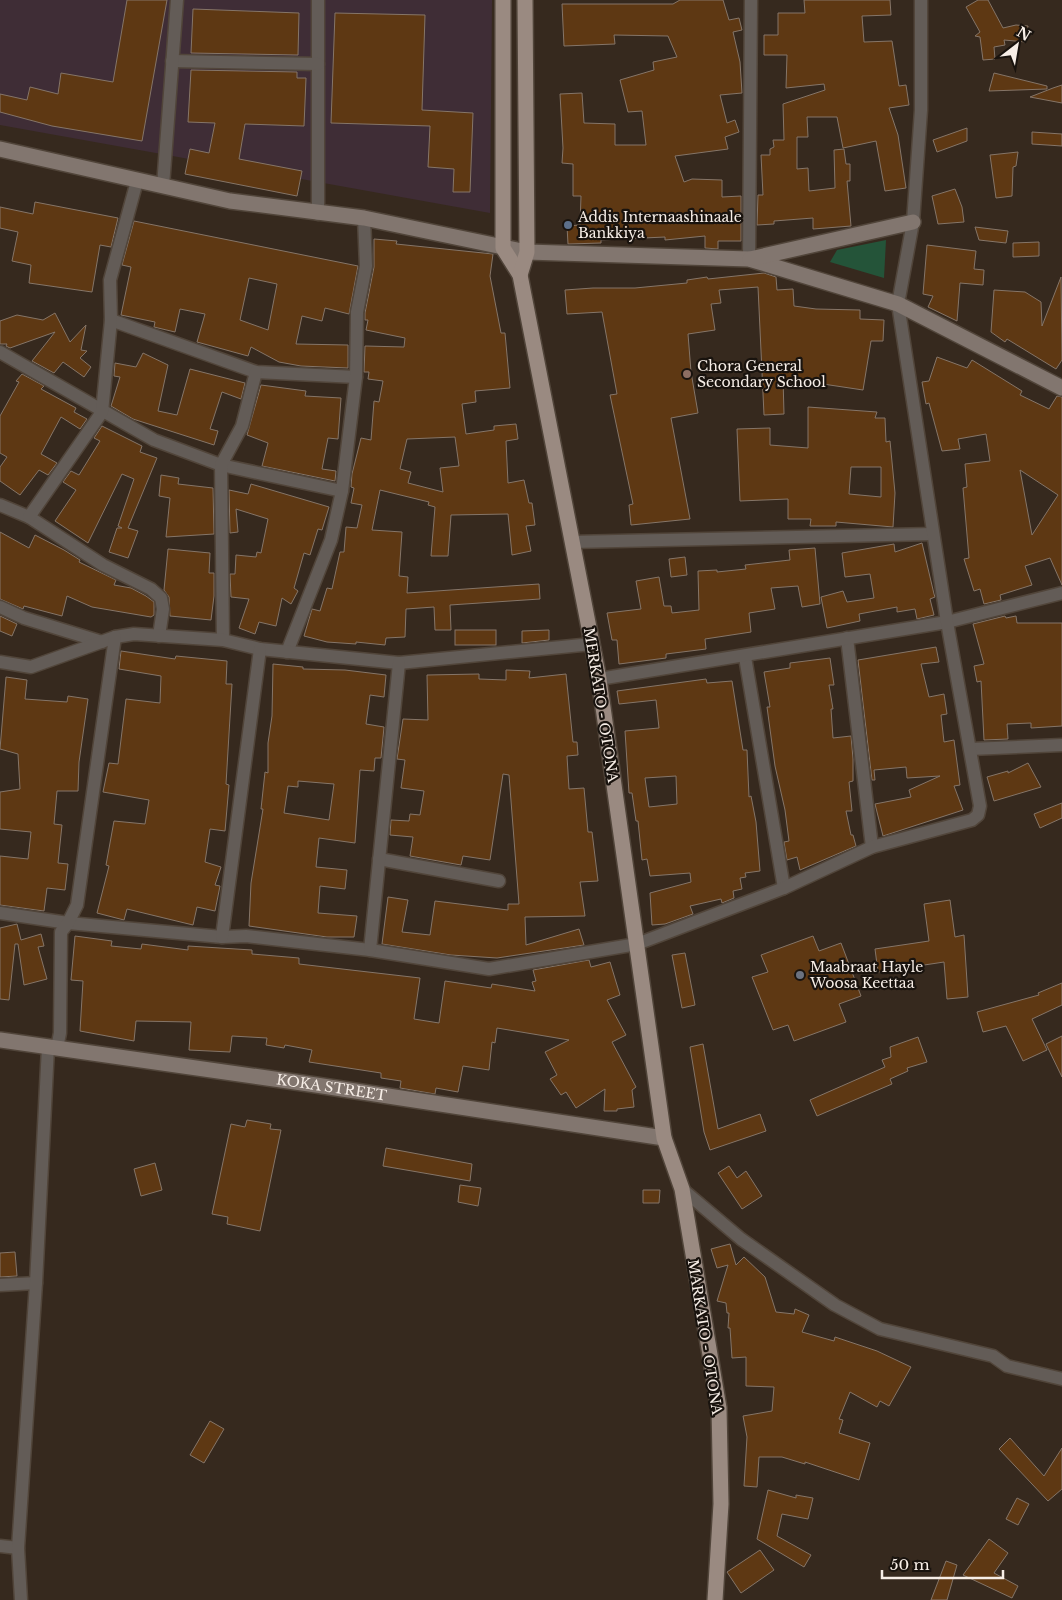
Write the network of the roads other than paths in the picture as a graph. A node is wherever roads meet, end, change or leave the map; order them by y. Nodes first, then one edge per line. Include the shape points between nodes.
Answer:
1 (177, 0) edge
2 (304, 0) edge
3 (318, 0) edge
4 (503, 0) edge
5 (526, 0) edge
6 (750, 0) edge
7 (921, 0) edge
8 (172, 61) junction
9 (318, 64) junction
10 (0, 149) edge
11 (137, 181) junction
12 (163, 186) junction
13 (318, 214) junction
14 (364, 218) junction
15 (913, 222) junction
16 (503, 248) junction
17 (527, 252) junction
18 (748, 259) junction
19 (520, 275) junction
20 (898, 304) junction
21 (111, 320) junction
22 (0, 352) edge
23 (256, 372) junction
24 (356, 377) junction
25 (1062, 388) edge
26 (102, 412) junction
27 (221, 466) junction
28 (342, 491) junction
29 (0, 505) edge
30 (29, 517) junction
31 (933, 534) junction
32 (572, 542) junction
33 (1062, 593) edge
34 (0, 607) edge
35 (947, 622) junction
36 (159, 636) junction
37 (115, 637) junction
38 (846, 638) junction
39 (223, 640) junction
40 (102, 642) junction
41 (592, 644) junction
42 (260, 650) junction
43 (287, 652) junction
44 (745, 657) junction
45 (0, 662) edge
46 (399, 663) junction
47 (599, 679) junction
48 (1062, 745) edge
49 (970, 749) junction
50 (872, 847) junction
51 (379, 859) junction
52 (499, 881) dead end
53 (784, 888) junction
54 (0, 912) edge
55 (68, 923) junction
56 (222, 937) junction
57 (637, 944) junction
58 (370, 950) junction
59 (0, 1040) edge
60 (52, 1047) junction
61 (664, 1138) junction
62 (682, 1189) junction
63 (36, 1283) junction
64 (0, 1285) edge
65 (1062, 1379) edge
66 (0, 1546) edge
67 (18, 1548) junction
68 (712, 1598) edge
69 (21, 1600) edge

1 - 8 street
2 - 3 street
3 - 9 street
4 - 16 main road
5 - 17 main road
6 - 18 street
7 - 15 street via 921,110
8 - 9 street
8 - 12 street
9 - 13 street
10 - 11 main road
11 - 12 main road
11 - 21 street via 110,280
12 - 13 main road via 230,201
13 - 14 main road
14 - 16 main road
14 - 24 street via 366,266 357,312
15 - 18 main road
15 - 20 street
16 - 17 main road
16 - 19 main road
17 - 18 main road
17 - 19 main road
18 - 20 main road
19 - 32 main road, MERKATO - OTONA
20 - 25 main road
20 - 31 street
21 - 23 street
21 - 26 street
22 - 26 street
23 - 24 street
23 - 27 street via 242,426
24 - 28 street
26 - 27 street via 154,440
26 - 30 street
27 - 28 street
27 - 39 street
28 - 43 street via 331,540
29 - 30 street
30 - 36 street via 161,598
31 - 32 street
31 - 35 street
32 - 41 main road, MERKATO - OTONA
33 - 35 street
34 - 40 street via 24,618
35 - 38 street
35 - 49 street
36 - 37 street via 134,634
36 - 39 street
37 - 40 street
37 - 55 street via 77,905
38 - 44 street
38 - 50 street
39 - 42 street
40 - 45 street via 31,667
41 - 46 street
41 - 47 main road, MERKATO - OTONA
42 - 43 street
42 - 56 street
43 - 46 street
44 - 47 street
44 - 53 street
46 - 51 street
47 - 57 main road, MERKATO - OTONA
48 - 49 street
49 - 50 street via 980,806 972,820
50 - 53 street
51 - 52 street
51 - 58 street
53 - 57 street
54 - 55 street
55 - 56 street
55 - 60 street via 61,932 60,1033
56 - 58 street via 246,936
57 - 58 street via 489,969
57 - 61 main road, MERKATO - OTONA
59 - 60 main road, KOKA STREET
60 - 61 main road, KOKA STREET
60 - 63 street
61 - 62 main road, MARKATO - OTONA
62 - 65 street via 741,1239 835,1305 880,1328 993,1356 1007,1366
62 - 68 main road, MARKATO - OTONA via 719,1408 721,1504
63 - 64 street
63 - 67 street
66 - 67 street
67 - 69 street

